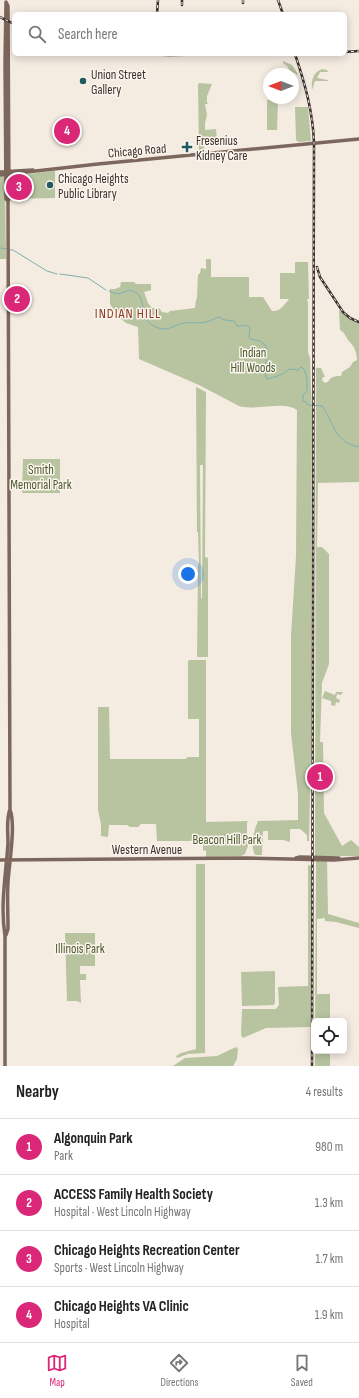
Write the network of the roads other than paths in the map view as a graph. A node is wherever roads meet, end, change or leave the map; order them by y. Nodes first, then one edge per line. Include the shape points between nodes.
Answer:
1 (6, 1) edge
2 (359, 139) edge
3 (0, 173) edge
4 (8, 173) junction
5 (359, 858) edge
6 (0, 860) edge
7 (8, 860) junction
8 (5, 1066) edge

1 - 4 main road
1 - 4 main road
2 - 4 main road, Chicago Road
3 - 4 main road, Chicago Road
4 - 7 main road
5 - 7 main road, Western Avenue
6 - 7 main road, Western Avenue
7 - 8 main road

